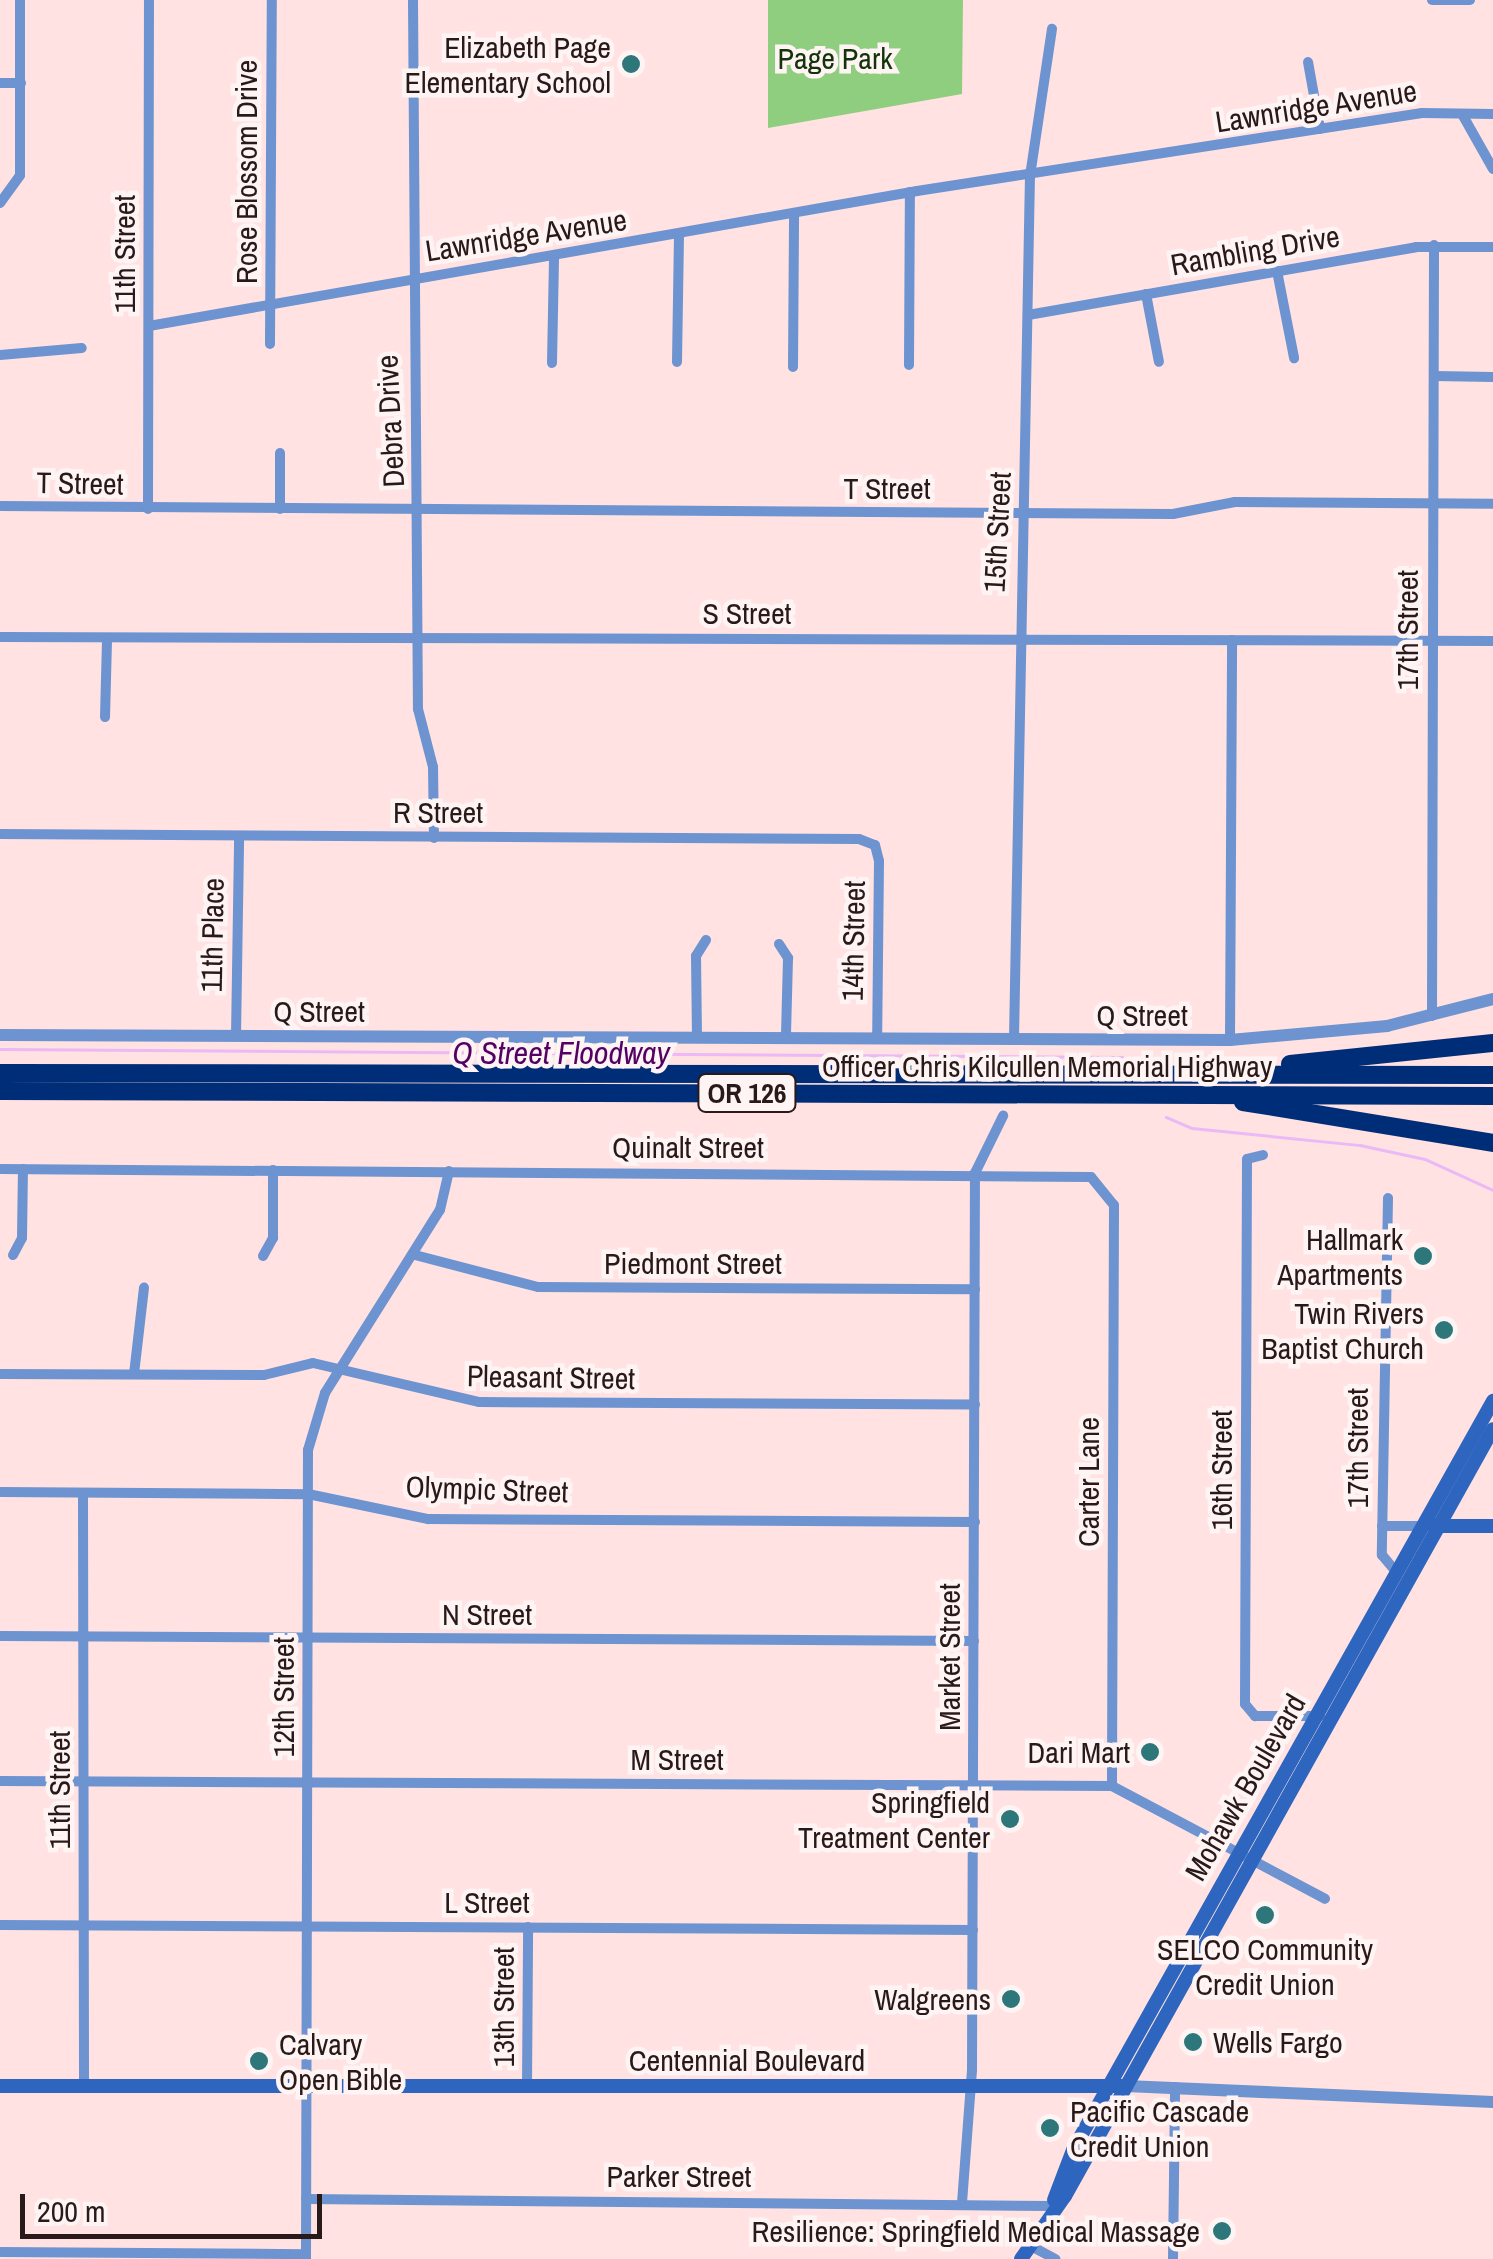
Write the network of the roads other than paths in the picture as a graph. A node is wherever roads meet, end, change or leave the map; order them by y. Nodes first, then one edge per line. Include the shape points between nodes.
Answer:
1 (20, 0) edge
2 (148, 0) edge
3 (272, 0) edge
4 (412, 0) edge
5 (1432, 0) edge
6 (1470, 0) edge
7 (1052, 30) dead end
8 (1308, 62) dead end
9 (0, 83) edge
10 (21, 83) junction
11 (1462, 114) junction
12 (1493, 114) edge
13 (1320, 129) junction
14 (1493, 169) edge
15 (1030, 176) junction
16 (910, 192) junction
17 (0, 202) edge
18 (794, 216) junction
19 (680, 235) junction
20 (1434, 245) junction
21 (1493, 246) edge
22 (554, 256) junction
23 (1277, 271) junction
24 (412, 279) junction
25 (1146, 294) junction
26 (270, 304) junction
27 (1028, 315) junction
28 (149, 326) junction
29 (270, 344) dead end
30 (82, 348) dead end
31 (0, 354) edge
32 (1294, 358) dead end
33 (677, 362) dead end
34 (1158, 362) dead end
35 (552, 363) dead end
36 (909, 364) dead end
37 (793, 367) dead end
38 (1434, 376) junction
39 (1493, 377) edge
40 (280, 452) dead end
41 (1433, 504) junction
42 (1493, 504) edge
43 (0, 506) edge
44 (280, 508) junction
45 (148, 509) junction
46 (420, 510) junction
47 (1026, 513) junction
48 (0, 637) edge
49 (420, 637) junction
50 (107, 639) junction
51 (1015, 639) junction
52 (1232, 640) junction
53 (1432, 641) junction
54 (1493, 641) edge
55 (104, 717) dead end
56 (0, 834) edge
57 (239, 836) junction
58 (434, 838) junction
59 (876, 845) joint
60 (706, 940) dead end
61 (779, 944) dead end
62 (1493, 1000) edge
63 (1432, 1016) junction
64 (0, 1034) edge
65 (236, 1036) junction
66 (697, 1038) junction
67 (786, 1038) junction
68 (876, 1038) junction
69 (1014, 1039) junction
70 (1230, 1040) junction
71 (1493, 1043) edge
72 (0, 1073) edge
73 (1235, 1075) junction
74 (1493, 1075) edge
75 (0, 1091) edge
76 (1219, 1094) junction
77 (1493, 1096) edge
78 (1003, 1116) dead end
79 (1493, 1143) edge
80 (1263, 1155) dead end
81 (23, 1169) junction
82 (0, 1170) edge
83 (273, 1170) junction
84 (448, 1171) junction
85 (975, 1173) junction
86 (1100, 1182) joint
87 (1388, 1198) dead end
88 (13, 1255) dead end
89 (415, 1255) junction
90 (263, 1256) dead end
91 (144, 1288) dead end
92 (976, 1289) junction
93 (341, 1367) junction
94 (0, 1374) edge
95 (134, 1374) junction
96 (1493, 1401) edge
97 (975, 1405) junction
98 (1493, 1429) edge
99 (0, 1492) edge
100 (84, 1493) junction
101 (308, 1494) junction
102 (974, 1522) junction
103 (1382, 1526) junction
104 (1431, 1526) junction
105 (1493, 1526) edge
106 (1397, 1573) junction
107 (0, 1636) edge
108 (84, 1636) junction
109 (308, 1638) junction
110 (974, 1641) junction
111 (1325, 1716) junction
112 (0, 1780) edge
113 (84, 1781) junction
114 (308, 1782) junction
115 (973, 1786) junction
116 (1112, 1786) junction
117 (1246, 1858) junction
118 (1326, 1899) dead end
119 (0, 1925) edge
120 (83, 1926) junction
121 (306, 1926) junction
122 (528, 1928) junction
123 (973, 1930) junction
124 (0, 2086) edge
125 (84, 2086) junction
126 (1119, 2086) junction
127 (1174, 2086) junction
128 (969, 2087) junction
129 (527, 2088) junction
130 (306, 2089) junction
131 (1493, 2102) edge
132 (306, 2199) junction
133 (962, 2203) junction
134 (1053, 2203) junction
135 (0, 2252) edge
136 (1025, 2252) edge
137 (306, 2256) edge
138 (1056, 2259) edge
139 (1173, 2259) edge

1 - 10 street
2 - 28 street, 11th Street
3 - 26 street, Rose Blossom Drive
4 - 24 street, Debra Drive
5 - 6 street
7 - 15 street, 15th Street
8 - 13 street
9 - 10 street
10 - 17 street via 14,193
11 - 12 street, Lawnridge Avenue
11 - 13 street, Lawnridge Avenue
11 - 14 street
13 - 15 street, Lawnridge Avenue
15 - 16 street, Lawnridge Avenue
15 - 27 street, 15th Street
16 - 18 street, Lawnridge Avenue
16 - 36 street
18 - 19 street, Lawnridge Avenue
18 - 37 street
19 - 22 street, Lawnridge Avenue
19 - 33 street
20 - 21 street, Rambling Drive
20 - 23 street, Rambling Drive
20 - 38 street, 17th Street
22 - 24 street, Lawnridge Avenue
22 - 35 street
23 - 25 street, Rambling Drive
23 - 32 street
24 - 26 street, Lawnridge Avenue
24 - 46 street, Debra Drive
25 - 27 street, Rambling Drive
25 - 34 street
26 - 28 street, Lawnridge Avenue
26 - 29 street, Rose Blossom Drive
27 - 47 street, 15th Street
28 - 45 street, 11th Street
30 - 31 street
38 - 39 street
38 - 41 street, 17th Street
40 - 44 street
41 - 42 street, T Street
41 - 47 street, T Street
41 - 53 street, 17th Street
43 - 45 street, T Street
44 - 45 street, T Street
44 - 46 street, T Street
46 - 47 street, T Street
46 - 49 street, Debra Drive
47 - 51 street, 15th Street
48 - 50 street, S Street
49 - 50 street, S Street
49 - 51 street, S Street
49 - 58 street, Debra Drive
50 - 55 street
51 - 52 street, S Street
51 - 69 street, 15th Street
52 - 53 street, S Street
52 - 70 street
53 - 54 street, S Street
53 - 63 street, 17th Street
56 - 57 street, R Street
57 - 58 street, R Street
57 - 65 street, 11th Place
58 - 59 street, R Street
59 - 68 street, 14th Street
60 - 66 street via 696,956
61 - 67 street via 788,958
62 - 63 street, Q Street
63 - 70 street, Q Street
64 - 65 street, Q Street
65 - 66 street, Q Street
66 - 67 street, Q Street
67 - 68 street, Q Street
68 - 69 street, Q Street
69 - 70 street, Q Street
71 - 73 highway
72 - 73 highway, Officer Chris Kilcullen Memorial Highway / OR 126
73 - 74 highway, Officer Chris Kilcullen Memorial Highway / OR 126
75 - 76 highway, Officer Chris Kilcullen Memorial Highway / OR 126
76 - 77 highway, Officer Chris Kilcullen Memorial Highway / OR 126
76 - 79 highway
78 - 85 street, Market Street
80 - 111 street, 16th Street via 1247,1159 1245,1704 1255,1716
81 - 82 street, Quinalt Street
81 - 83 street, Quinalt Street
81 - 88 street via 22,1238
83 - 84 street, Quinalt Street
83 - 90 street via 273,1238
84 - 85 street, Quinalt Street
84 - 89 street, 12th Street
85 - 86 street, Quinalt Street
85 - 92 street, Market Street
86 - 116 street, Carter Lane via 1114,1205
87 - 103 street, 17th Street
89 - 92 street, Piedmont Street via 538,1288
89 - 93 street, 12th Street
91 - 95 street
92 - 97 street, Market Street
93 - 95 street, Pleasant Street
93 - 97 street, Pleasant Street via 479,1402
93 - 101 street, 12th Street via 308,1450
94 - 95 street, Pleasant Street
96 - 104 main road, Mohawk Boulevard
97 - 102 street, Market Street
98 - 104 main road, Mohawk Boulevard
99 - 100 street, Olympic Street
100 - 101 street, Olympic Street
100 - 108 street, 11th Street
101 - 102 street, Olympic Street via 428,1519
101 - 109 street, 12th Street
102 - 110 street, Market Street
103 - 104 street
103 - 106 street, 17th Street via 1383,1560
104 - 105 main road
104 - 106 main road, Mohawk Boulevard
104 - 111 main road, Mohawk Boulevard
106 - 111 main road, Mohawk Boulevard
107 - 108 street, N Street
108 - 109 street, N Street
108 - 113 street, 11th Street
109 - 110 street, N Street
109 - 114 street, 12th Street
110 - 115 street, Market Street
111 - 117 main road, Mohawk Boulevard
112 - 113 street, M Street
113 - 114 street, M Street
113 - 120 street, 11th Street
114 - 115 street, M Street
114 - 121 street, 12th Street
115 - 116 street, M Street
115 - 123 street, Market Street
116 - 117 street, M Street
117 - 118 street, M Street
117 - 126 main road, Mohawk Boulevard
119 - 120 street, L Street
120 - 121 street, L Street
120 - 125 street, 11th Street
121 - 122 street, L Street
121 - 130 street, 12th Street
122 - 123 street, L Street
122 - 129 street, 13th Street
123 - 128 street, Market Street
124 - 125 main road, Centennial Boulevard
125 - 130 main road, Centennial Boulevard
126 - 127 street, Centennial Boulevard
126 - 128 main road, Centennial Boulevard
126 - 134 main road, Mohawk Boulevard
127 - 131 street, Centennial Boulevard
127 - 139 street
128 - 129 main road, Centennial Boulevard
128 - 133 street, Market Street
129 - 130 main road, Centennial Boulevard
130 - 132 street, 12th Street
132 - 133 street, Parker Street
132 - 137 street, 12th Street
133 - 134 street, Parker Street
134 - 136 main road, Mohawk Boulevard
135 - 137 street
136 - 138 street

